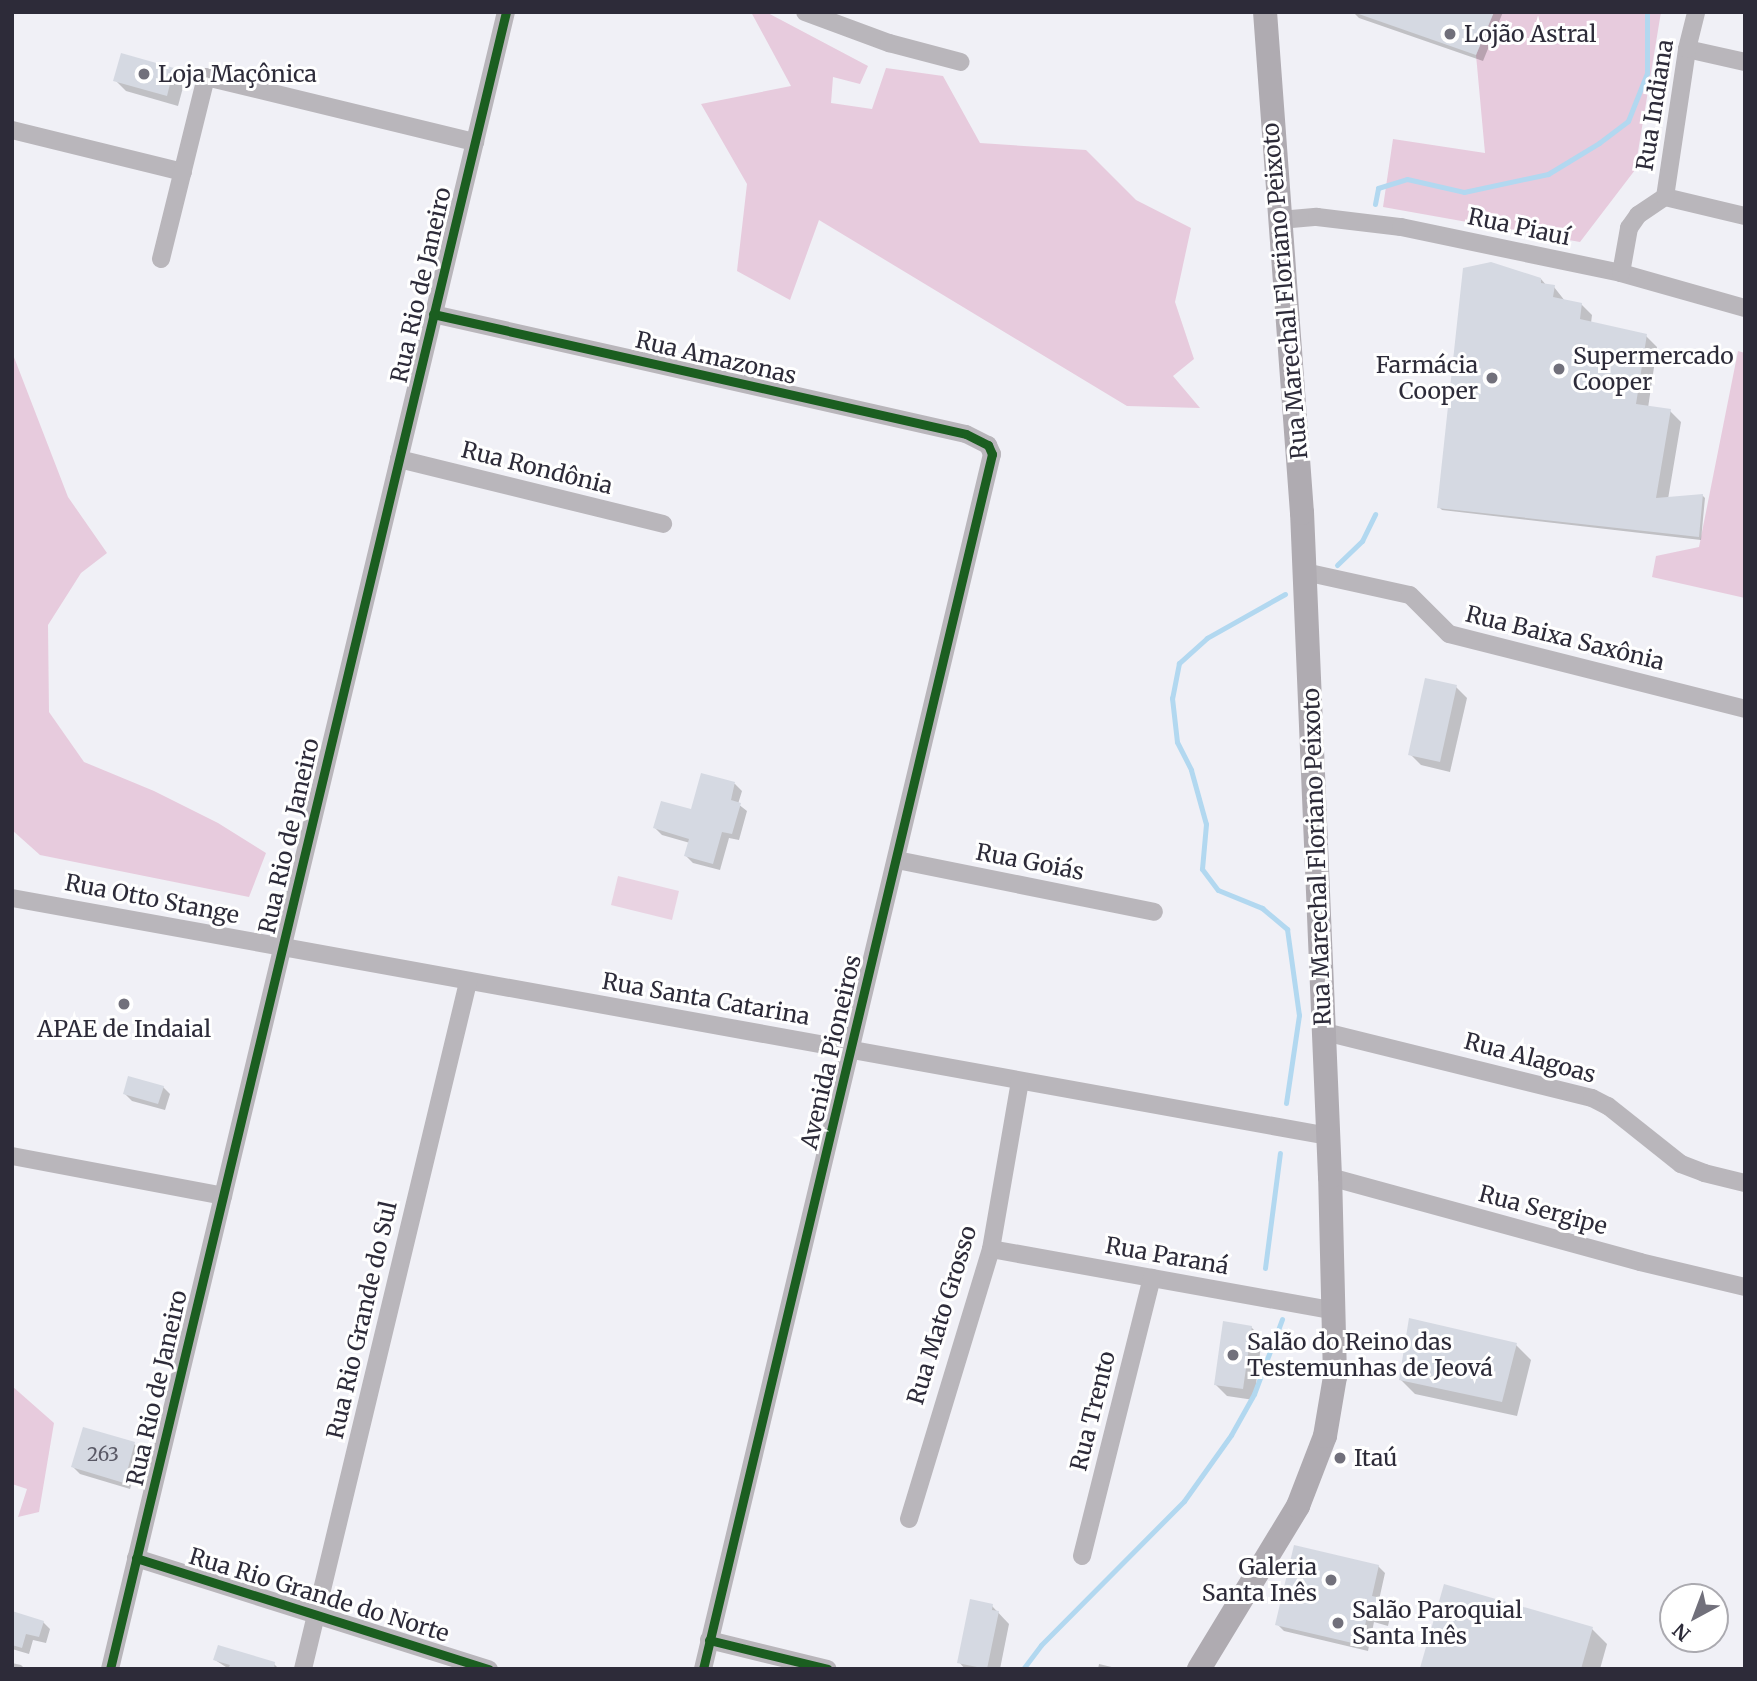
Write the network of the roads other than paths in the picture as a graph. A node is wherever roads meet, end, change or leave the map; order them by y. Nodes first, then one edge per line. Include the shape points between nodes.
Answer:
1 (506, 12) edge
2 (805, 12) edge
3 (1265, 12) edge
4 (1696, 12) edge
5 (1687, 49) junction
6 (961, 62) dead end
7 (1745, 62) edge
8 (12, 130) edge
9 (475, 142) junction
10 (183, 172) junction
11 (1665, 197) junction
12 (1745, 216) edge
13 (1280, 220) junction
14 (161, 259) dead end
15 (1620, 273) junction
16 (1745, 308) edge
17 (433, 314) junction
18 (988, 445) joint
19 (399, 459) junction
20 (663, 524) dead end
21 (1306, 572) junction
22 (1745, 709) edge
23 (897, 860) junction
24 (12, 898) edge
25 (1154, 912) dead end
26 (282, 948) junction
27 (468, 982) junction
28 (1325, 1032) junction
29 (851, 1050) junction
30 (1020, 1081) junction
31 (1328, 1136) junction
32 (12, 1156) edge
33 (1330, 1177) junction
34 (1745, 1183) edge
35 (223, 1196) junction
36 (991, 1249) junction
37 (1152, 1278) junction
38 (1745, 1287) edge
39 (1335, 1311) junction
40 (909, 1519) dead end
41 (1082, 1556) dead end
42 (136, 1558) junction
43 (317, 1613) junction
44 (709, 1640) junction
45 (110, 1669) edge
46 (303, 1669) edge
47 (489, 1669) edge
48 (703, 1669) edge
49 (828, 1669) edge
50 (1199, 1669) edge

1 - 9 street, Rua Rio de Janeiro
2 - 6 street via 889,43
3 - 13 main road, Rua Marechal Floriano Peixoto
4 - 5 street, Rua Indiana
5 - 7 street
5 - 11 street, Rua Indiana
8 - 10 street
9 - 10 street via 206,77
9 - 17 street, Rua Rio de Janeiro
10 - 14 street
11 - 12 street
11 - 15 street, Rua Indiana via 1638,215 1629,228
13 - 15 street, Rua Piauí via 1356,219
13 - 21 main road, Rua Marechal Floriano Peixoto
15 - 16 street, Rua Piauí
17 - 18 street, Rua Amazonas via 966,434
17 - 19 street, Rua Rio de Janeiro
18 - 23 street, Avenida Pioneiros via 991,466
19 - 20 street, Rua Rondônia
19 - 26 street, Rua Rio de Janeiro
21 - 22 street, Rua Baixa Saxônia via 1410,596 1449,634
21 - 28 main road, Rua Marechal Floriano Peixoto
23 - 25 street, Rua Goiás
23 - 29 street, Avenida Pioneiros
24 - 26 street, Rua Otto Stange
26 - 27 street, Rua Santa Catarina
26 - 35 street, Rua Rio de Janeiro
27 - 29 street, Rua Santa Catarina
27 - 43 street, Rua Rio Grande do Sul
28 - 31 main road, Rua Marechal Floriano Peixoto
28 - 34 street, Rua Alagoas via 1592,1098 1681,1164
29 - 30 street, Rua Santa Catarina
29 - 44 street, Avenida Pioneiros
30 - 31 street, Rua Santa Catarina
30 - 36 street, Rua Mato Grosso
31 - 33 main road, Rua Marechal Floriano Peixoto
32 - 35 street
33 - 38 street, Rua Sergipe
33 - 39 main road, Rua Marechal Floriano Peixoto
35 - 42 street, Rua Rio de Janeiro
36 - 37 street, Rua Paraná
36 - 40 street, Rua Mato Grosso
37 - 39 street, Rua Paraná
37 - 41 street, Rua Trento
39 - 50 main road, Rua Marechal Floriano Peixoto via 1332,1398 1312,1475 1293,1516
42 - 43 street, Rua Rio Grande do Norte
42 - 45 street, Rua Rio de Janeiro
43 - 46 street, Rua Rio Grande do Sul
43 - 47 street, Rua Rio Grande do Norte
44 - 48 street, Avenida Pioneiros
44 - 49 street

